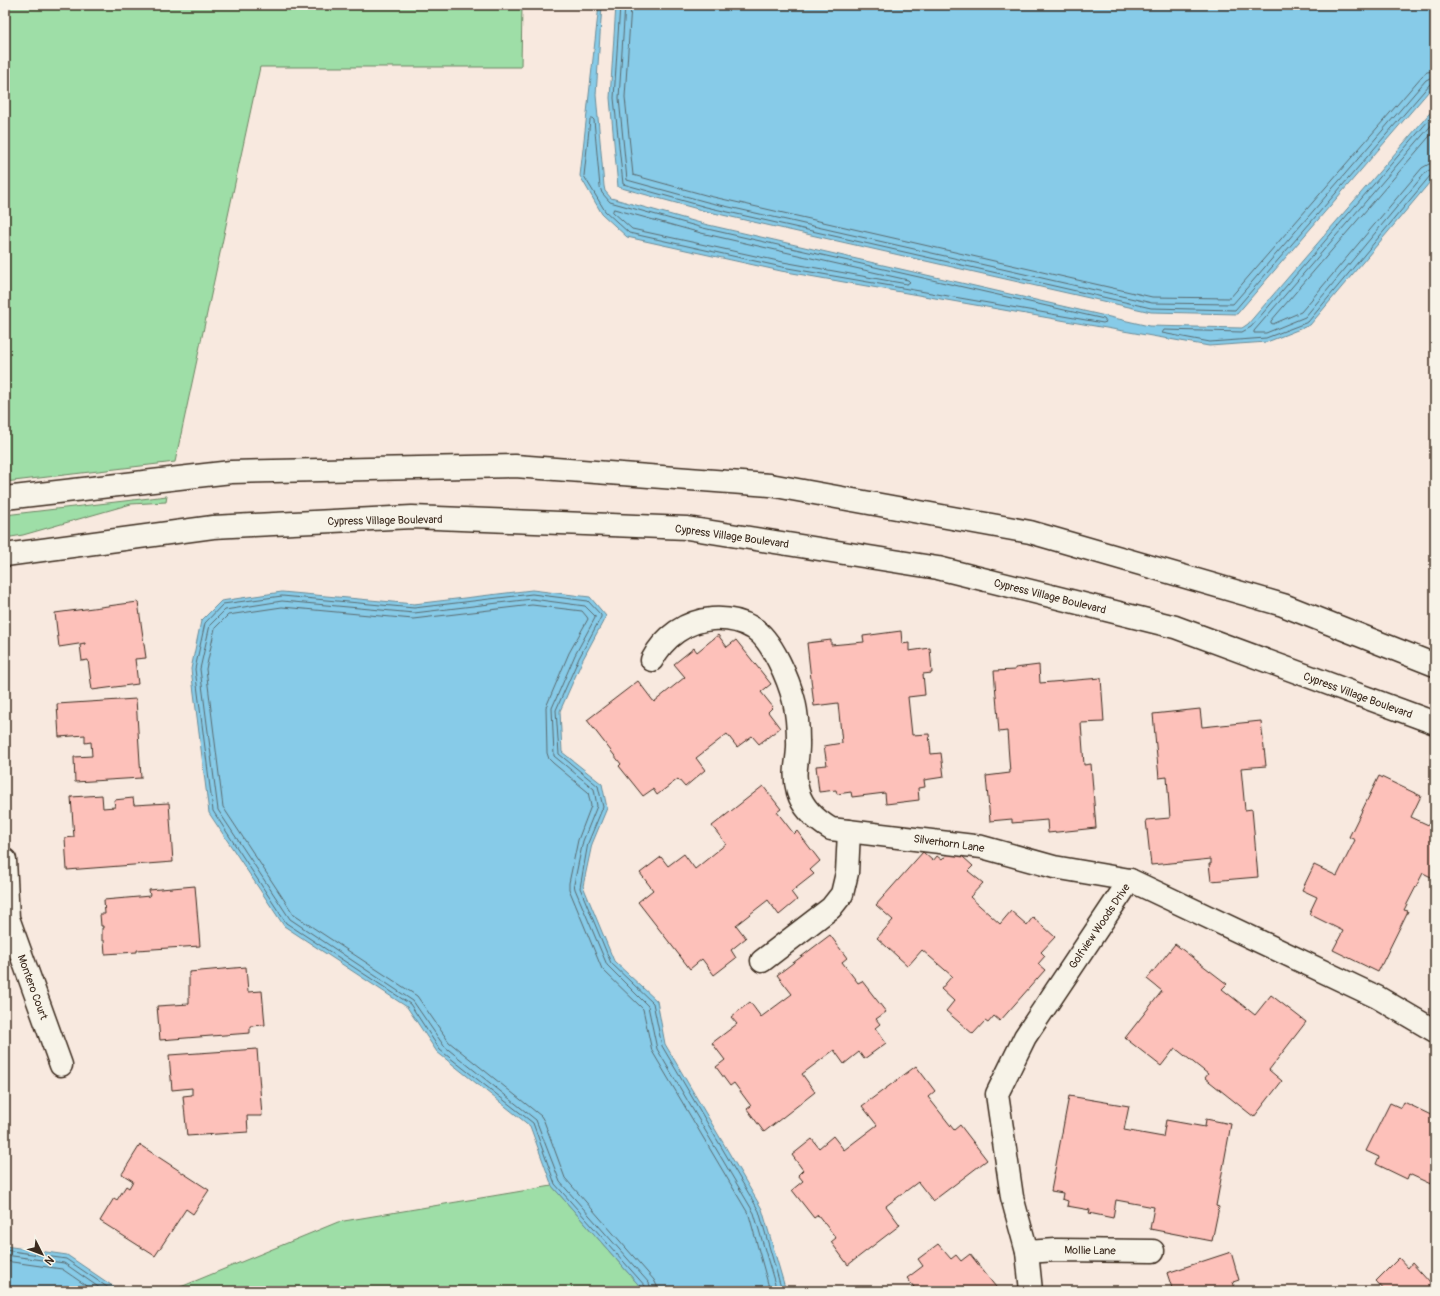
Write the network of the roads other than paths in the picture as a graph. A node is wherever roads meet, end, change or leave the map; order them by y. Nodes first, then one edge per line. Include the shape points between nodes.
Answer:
1 (5, 498) edge
2 (5, 555) edge
3 (652, 660) dead end
4 (1435, 665) edge
5 (1435, 723) edge
6 (849, 831) junction
7 (5, 860) edge
8 (1130, 880) junction
9 (762, 961) dead end
10 (1435, 1031) edge
11 (61, 1065) dead end
12 (1153, 1251) dead end
13 (1027, 1252) junction
14 (1031, 1291) edge

1 - 4 street via 231,472 515,466 770,485 1030,532 1282,605
2 - 5 street, Cypress Village Boulevard via 213,527 412,517 687,528 938,568 1175,627
3 - 6 street, Silverhorn Lane via 658,648 677,631 704,620 724,618 740,621 755,628 766,639 781,666 794,701 798,742 794,774 798,793 816,820 831,829
6 - 8 street, Silverhorn Lane via 982,847 1054,867
6 - 9 street via 847,872 842,894 831,908
7 - 11 street, Montero Court via 8,918
8 - 10 street, Golfview Woods Drive via 1377,997
8 - 13 street, Golfview Woods Drive via 1025,1037 997,1094 1012,1197
12 - 13 street, Mollie Lane
13 - 14 street, Golfview Woods Drive

